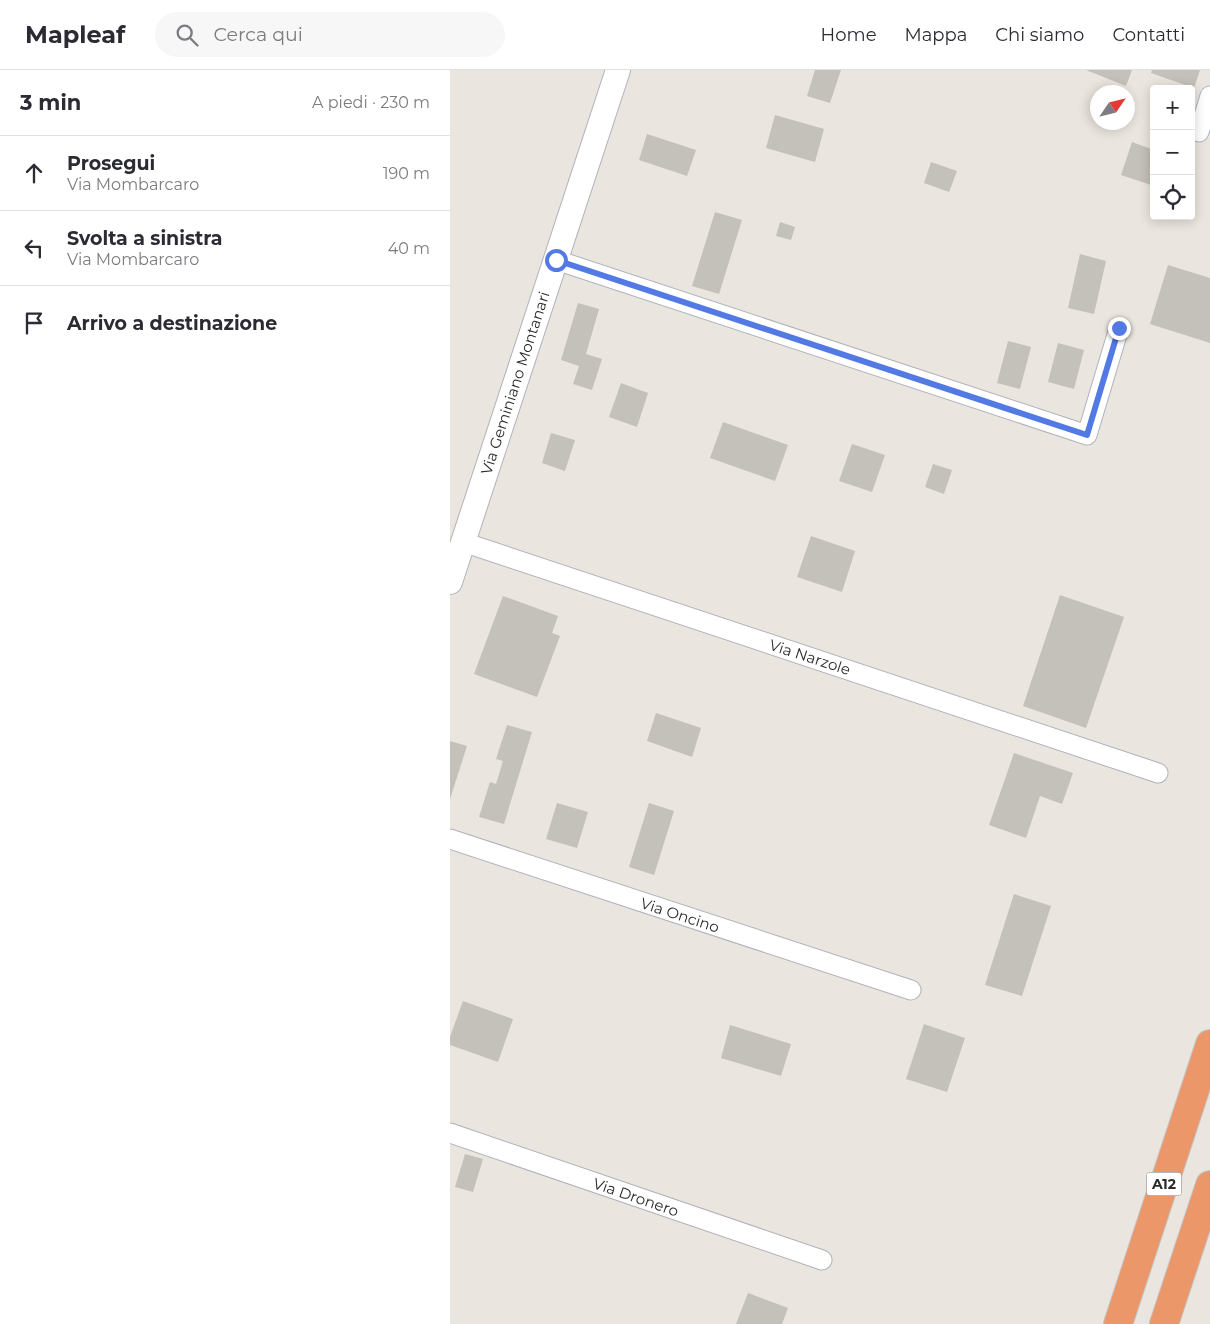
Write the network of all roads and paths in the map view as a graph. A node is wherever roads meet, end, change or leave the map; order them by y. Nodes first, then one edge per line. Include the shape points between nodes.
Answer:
1 (618, 70) edge
2 (1210, 96) edge
3 (1199, 132) dead end
4 (556, 260) junction
5 (1119, 328) dead end
6 (463, 542) junction
7 (450, 582) edge
8 (1158, 773) dead end
9 (450, 839) edge
10 (911, 990) dead end
11 (1210, 1044) edge
12 (450, 1133) edge
13 (1210, 1185) edge
14 (822, 1260) dead end
15 (1118, 1324) edge
16 (1164, 1324) edge

1 - 4 street, Via Geminiano Montanari
2 - 3 street
4 - 5 street via 1087,435
4 - 6 street, Via Geminiano Montanari
6 - 7 street, Via Geminiano Montanari
6 - 8 street, Via Narzole
9 - 10 street, Via Oncino
11 - 15 highway, A12
12 - 14 street, Via Dronero
13 - 16 highway

